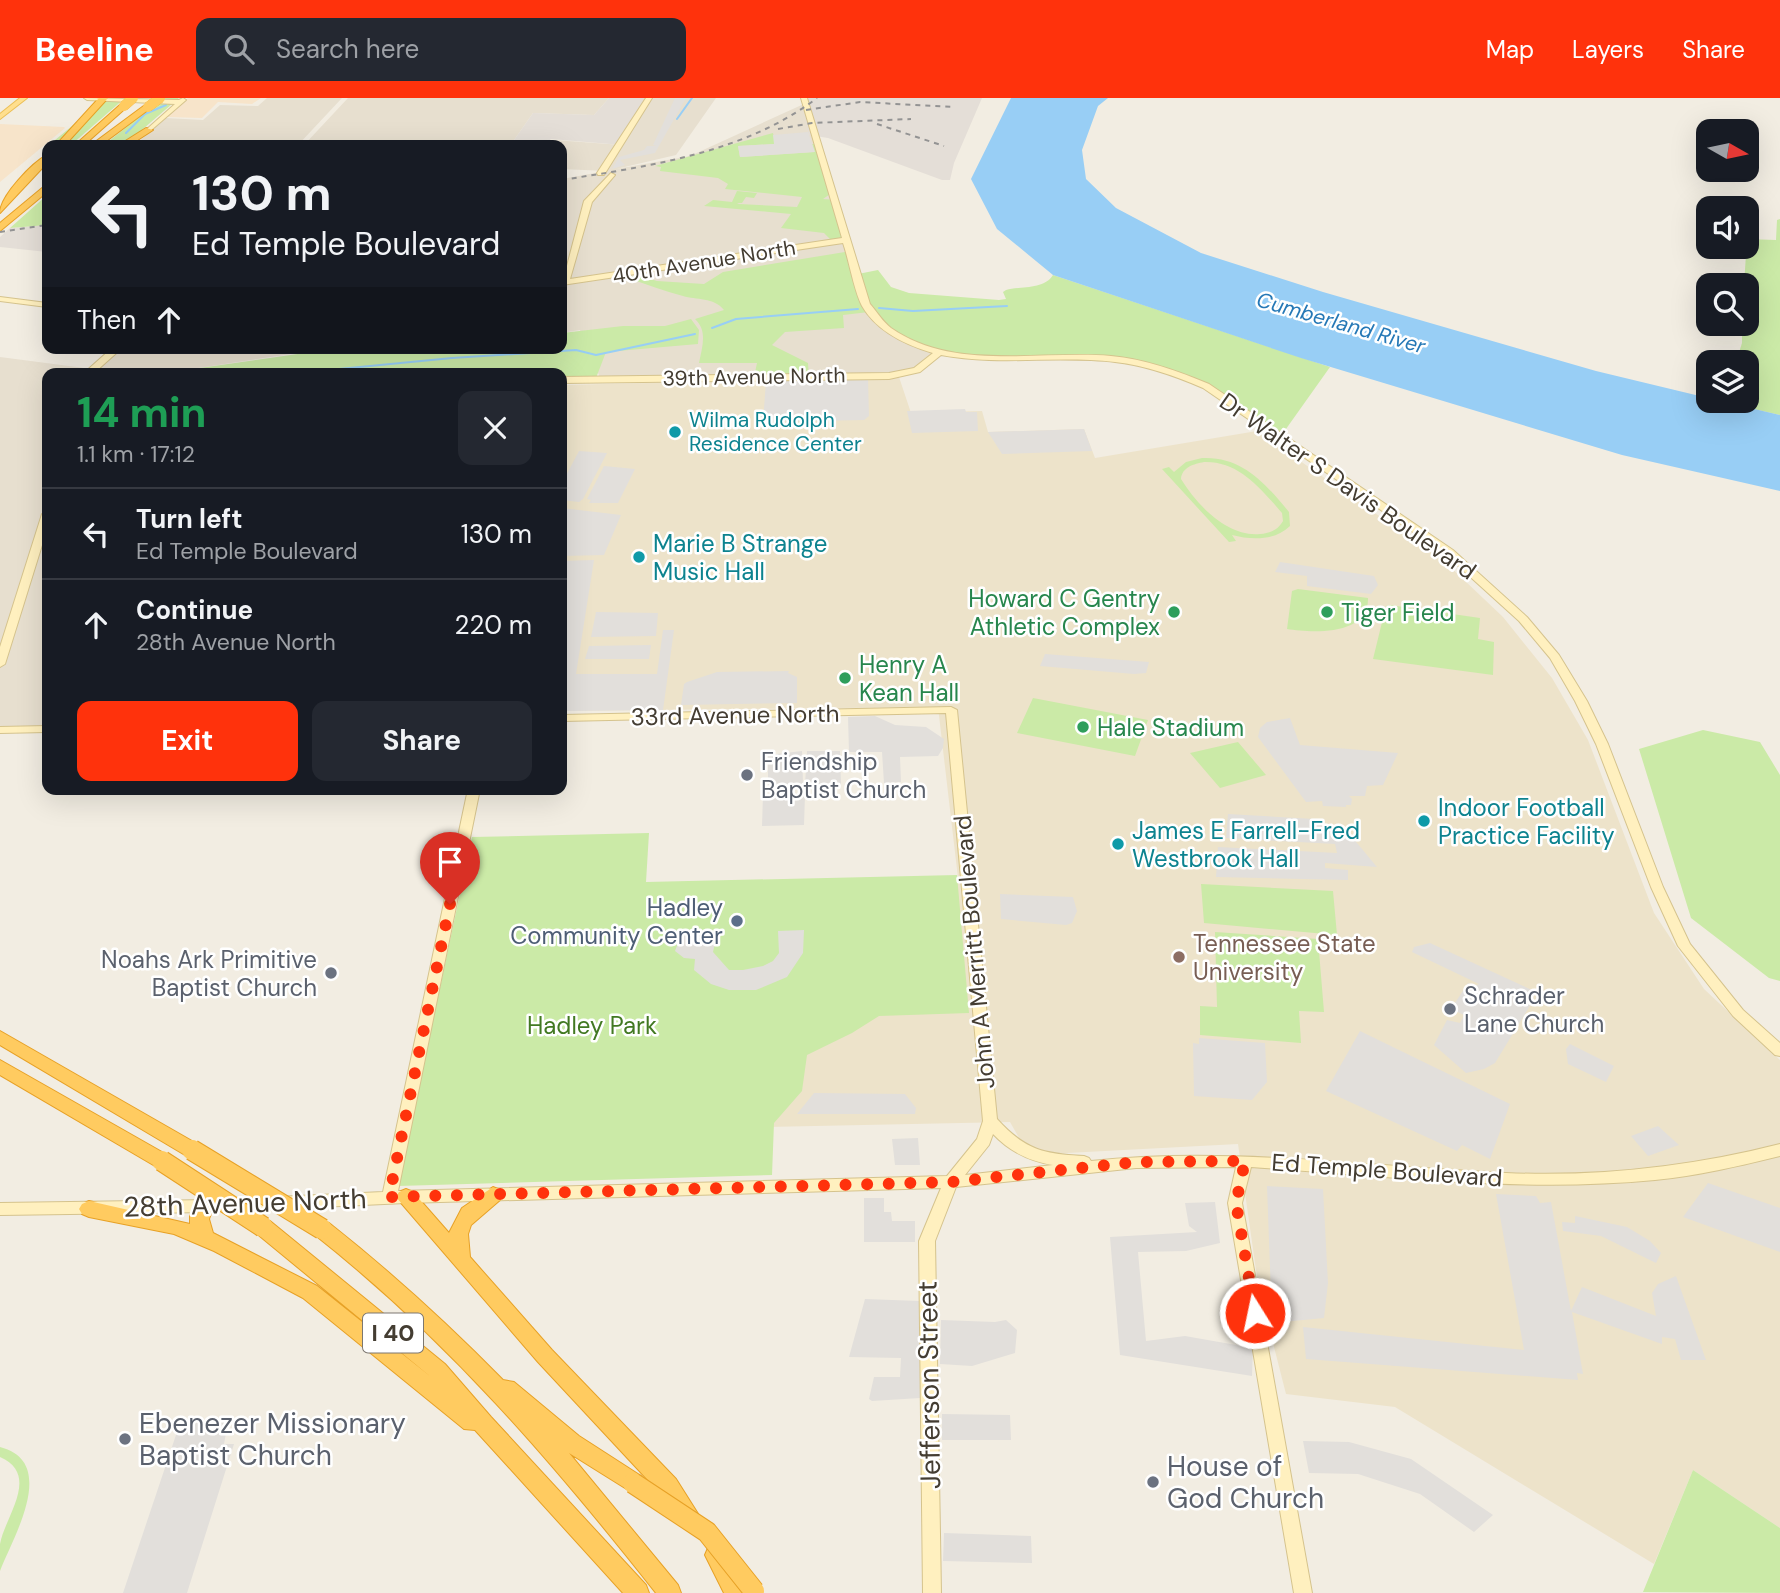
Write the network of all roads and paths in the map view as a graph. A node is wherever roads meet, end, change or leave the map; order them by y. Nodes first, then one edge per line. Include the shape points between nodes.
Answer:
1 (24, 98) edge
2 (87, 98) edge
3 (103, 98) edge
4 (160, 98) edge
5 (649, 98) edge
6 (804, 98) edge
7 (183, 100) edge
8 (142, 102) edge
9 (0, 117) edge
10 (149, 130) joint
11 (65, 140) edge
12 (85, 140) edge
13 (100, 140) edge
14 (132, 140) edge
15 (42, 163) edge
16 (601, 173) dead end
17 (611, 175) dead end
18 (42, 177) edge
19 (42, 191) edge
20 (42, 197) edge
21 (0, 212) edge
22 (17, 213) junction
23 (2, 226) edge
24 (847, 240) junction
25 (567, 270) edge
26 (567, 282) edge
27 (0, 299) edge
28 (42, 304) edge
29 (940, 352) junction
30 (111, 354) edge
31 (94, 368) edge
32 (567, 380) edge
33 (42, 530) edge
34 (0, 664) edge
35 (951, 710) joint
36 (567, 718) edge
37 (42, 729) edge
38 (0, 730) edge
39 (473, 795) edge
40 (0, 1037) edge
41 (1780, 1051) edge
42 (4, 1069) edge
43 (990, 1121) junction
44 (1780, 1150) edge
45 (1245, 1161) junction
46 (1136, 1162) junction
47 (951, 1182) junction
48 (493, 1195) junction
49 (398, 1197) junction
50 (229, 1205) junction
51 (204, 1206) junction
52 (0, 1209) edge
53 (89, 1209) junction
54 (207, 1240) junction
55 (461, 1258) junction
56 (462, 1350) junction
57 (510, 1452) junction
58 (749, 1592) edge
59 (638, 1593) edge
60 (670, 1593) edge
61 (932, 1593) edge
62 (1303, 1593) edge

1 - 9 main road
2 - 3 main road
3 - 7 main road
3 - 11 highway
4 - 8 highway, bridge
5 - 16 main road
6 - 24 main road, Dr Walter S Davis Boulevard
7 - 10 main road
8 - 12 highway, bridge via 124,106
8 - 13 highway
10 - 14 highway
15 - 21 highway
17 - 25 main road via 588,201
18 - 21 highway
19 - 22 highway
20 - 22 highway
22 - 23 highway
24 - 26 main road, 40th Avenue North
24 - 29 main road, Dr Walter S Davis Boulevard via 875,321 897,336
27 - 28 main road
29 - 32 main road, 39th Avenue North via 917,370 889,376
29 - 41 main road, Dr Walter S Davis Boulevard via 988,358 1113,359 1177,373 1206,386 1449,552 1523,619 1555,657 1602,744 1684,946 1738,1013
30 - 31 main road
33 - 34 main road
35 - 36 main road, 33rd Avenue North
35 - 43 main road, John A Merritt Boulevard
37 - 38 main road
39 - 49 main road
40 - 56 highway, I 40, bridge via 321,1229 374,1268
42 - 50 highway, I 40, bridge
43 - 46 main road via 1005,1140 1038,1159
43 - 47 main road, John A Merritt Boulevard via 985,1141
44 - 45 main road, Ed Temple Boulevard via 1656,1174 1574,1179
45 - 46 main road, Ed Temple Boulevard
45 - 62 main road via 1236,1203
46 - 47 main road, Ed Temple Boulevard
47 - 48 main road, 28th Avenue North
47 - 61 main road, Jefferson Street via 927,1241
48 - 49 main road, 28th Avenue North
48 - 55 highway via 460,1223 456,1236
49 - 50 main road, 28th Avenue North
49 - 55 highway
50 - 51 main road, 28th Avenue North
50 - 57 highway, I 40, bridge via 263,1227 438,1370
51 - 53 main road, 28th Avenue North
51 - 54 highway via 198,1225
52 - 53 main road, 28th Avenue North
53 - 54 highway via 156,1222
54 - 57 highway via 310,1292
55 - 58 highway via 545,1356 668,1486 723,1566
56 - 58 highway, bridge via 571,1443 707,1532
56 - 60 highway, I 40 via 604,1509
57 - 59 highway, I 40

